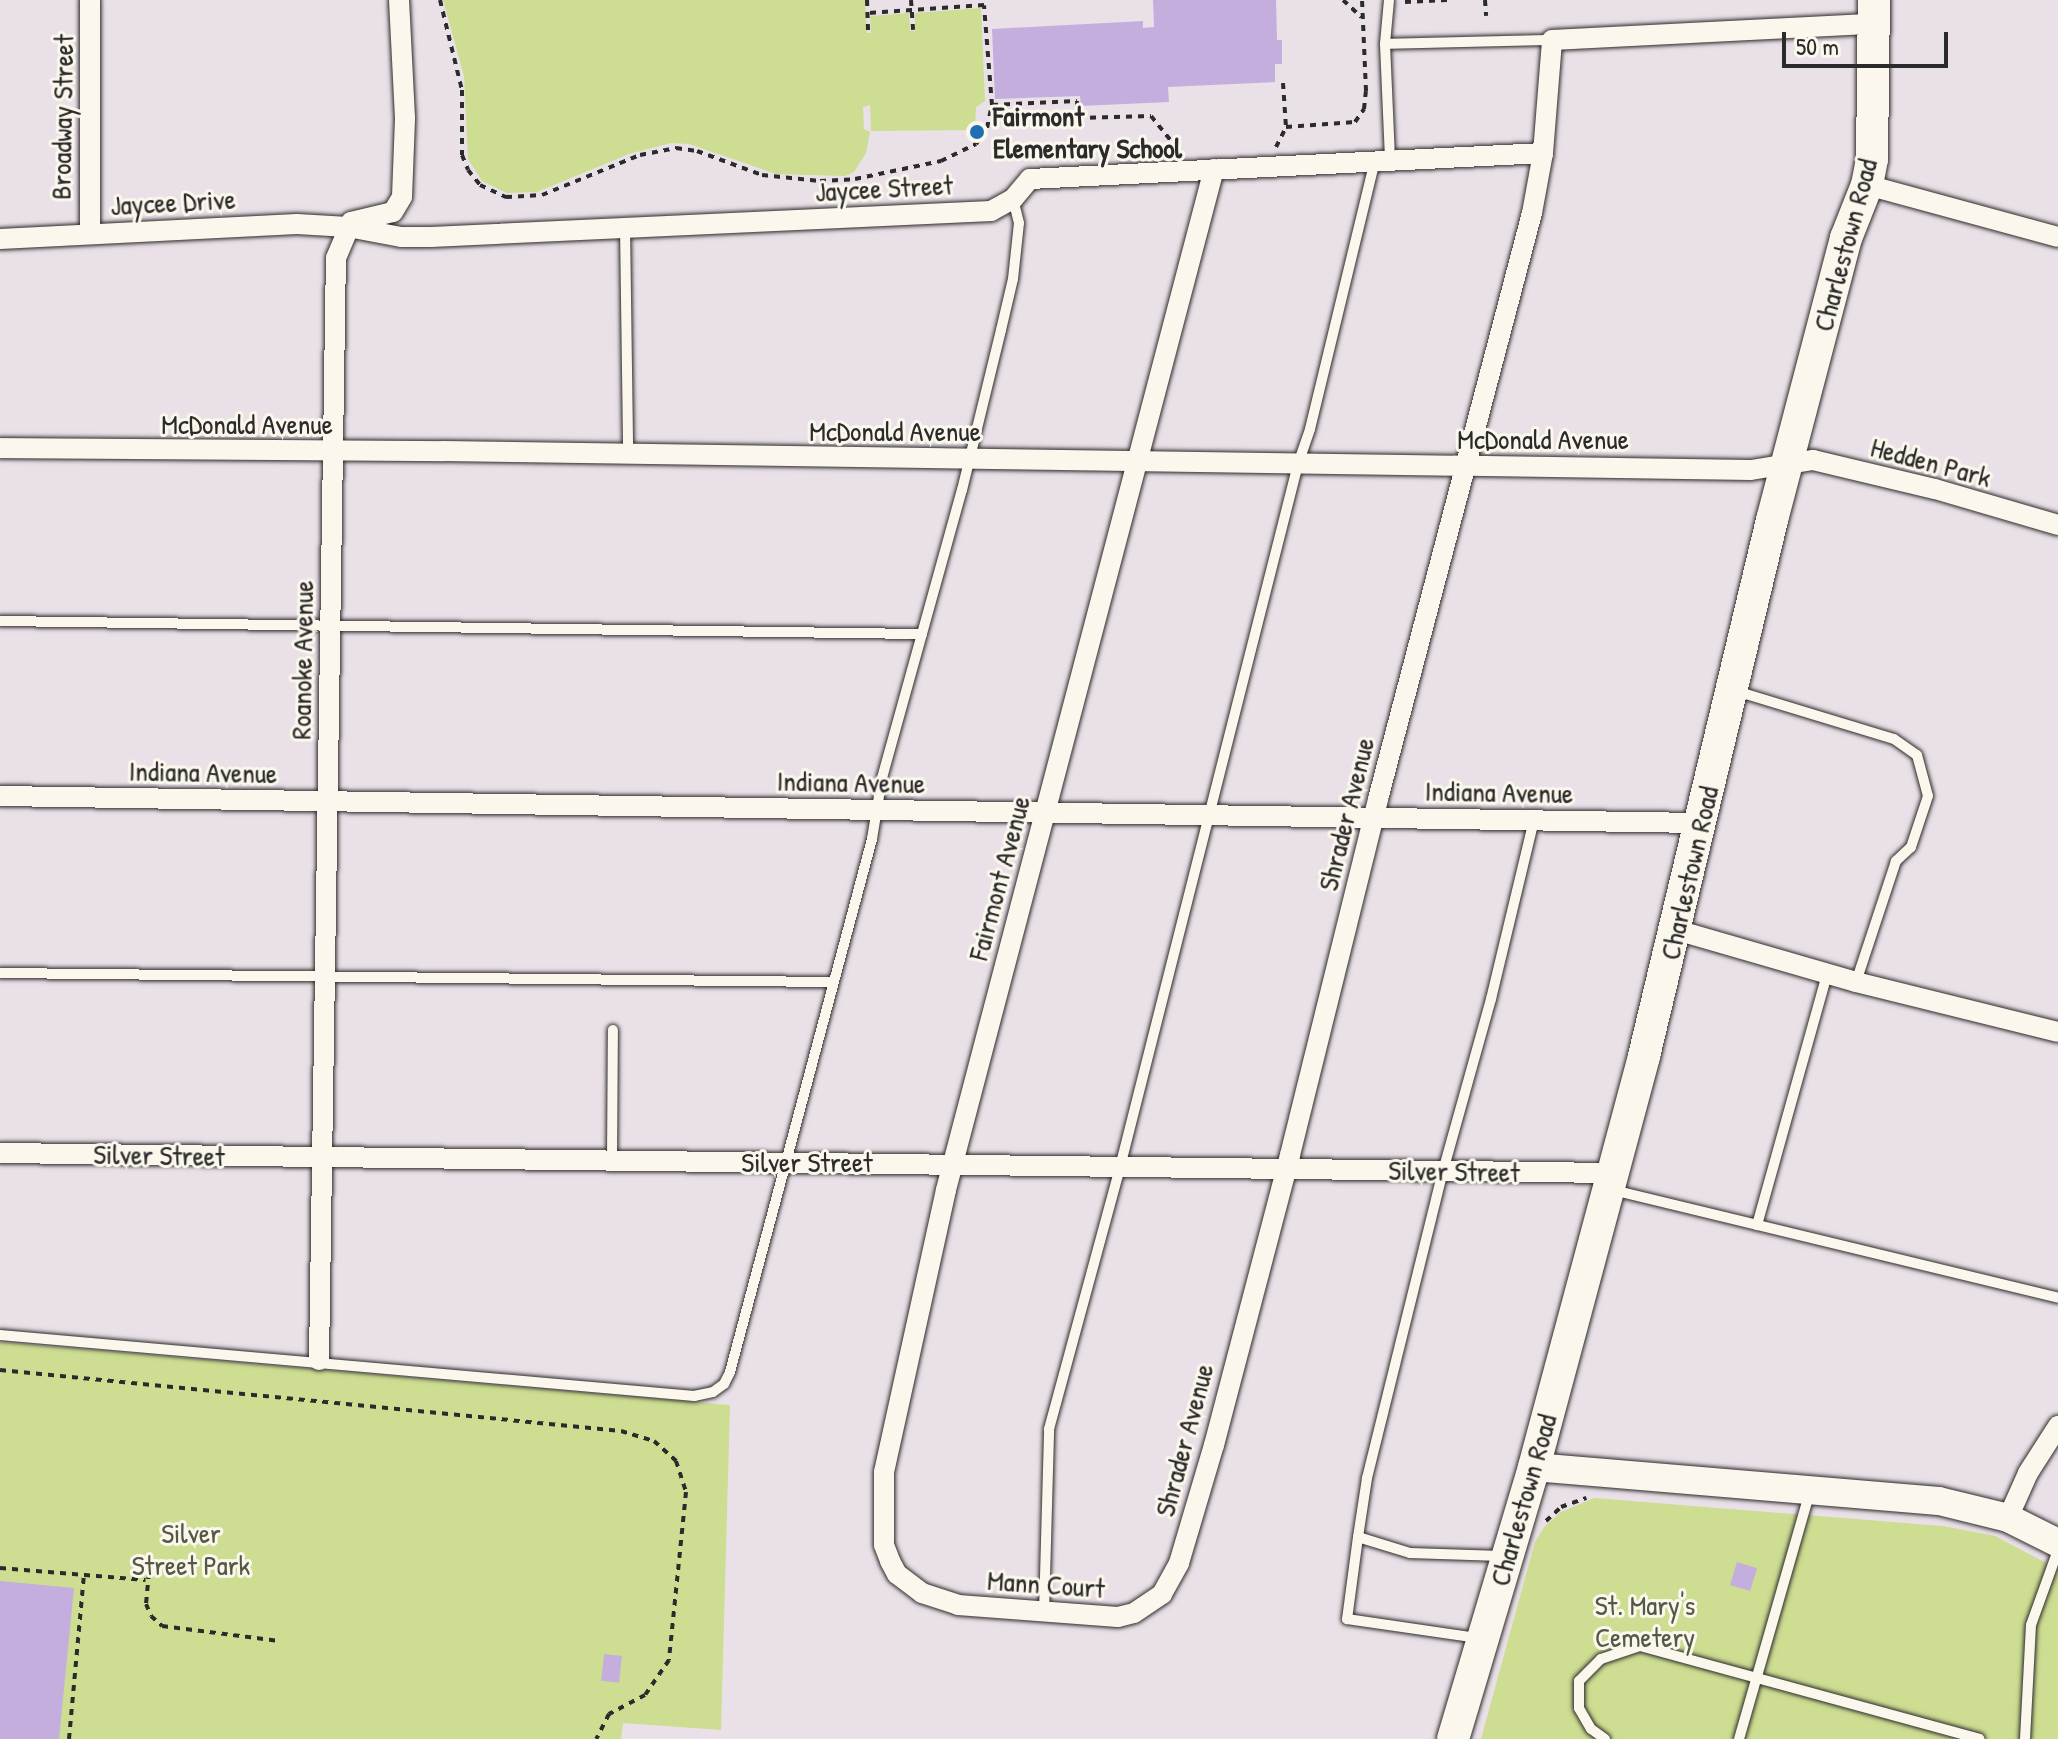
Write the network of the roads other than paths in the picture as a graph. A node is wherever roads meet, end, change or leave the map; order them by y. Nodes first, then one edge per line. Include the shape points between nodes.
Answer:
1 (90, 0) edge
2 (399, 0) edge
3 (1389, 0) edge
4 (1874, 12) edge
5 (1552, 40) junction
6 (1385, 44) junction
7 (1543, 153) junction
8 (1382, 161) junction
9 (1214, 169) junction
10 (1867, 185) junction
11 (1013, 199) junction
12 (625, 226) junction
13 (348, 227) junction
14 (90, 234) junction
15 (2058, 237) edge
16 (0, 239) edge
17 (0, 448) edge
18 (333, 452) junction
19 (628, 455) junction
20 (969, 459) junction
21 (1137, 461) junction
22 (1789, 462) junction
23 (1298, 464) junction
24 (1465, 467) junction
25 (2058, 525) edge
26 (0, 621) edge
27 (331, 625) junction
28 (922, 634) junction
29 (1733, 690) junction
30 (0, 796) edge
31 (328, 802) junction
32 (876, 810) junction
33 (1046, 813) junction
34 (1209, 815) junction
35 (1374, 818) junction
36 (1534, 820) junction
37 (1701, 823) junction
38 (1676, 930) junction
39 (0, 973) edge
40 (1827, 974) junction
41 (325, 977) junction
42 (832, 982) junction
43 (1856, 982) junction
44 (613, 1030) dead end
45 (2058, 1032) edge
46 (0, 1153) edge
47 (322, 1157) junction
48 (612, 1160) junction
49 (783, 1163) junction
50 (953, 1163) junction
51 (1120, 1167) junction
52 (1284, 1169) junction
53 (1443, 1171) junction
54 (1611, 1181) junction
55 (1757, 1225) junction
56 (2058, 1298) edge
57 (0, 1335) edge
58 (319, 1360) junction
59 (2058, 1426) edge
60 (1534, 1467) junction
61 (1810, 1491) junction
62 (2008, 1518) junction
63 (1358, 1537) junction
64 (2058, 1543) edge
65 (2058, 1550) edge
66 (1507, 1556) junction
67 (922, 1593) joint
68 (1162, 1594) joint
69 (1044, 1613) junction
70 (1483, 1638) junction
71 (1757, 1678) junction
72 (1453, 1739) edge
73 (1605, 1739) edge
74 (1739, 1739) edge
75 (1980, 1739) edge
76 (2025, 1739) edge

1 - 14 street, Broadway Street
2 - 13 street via 405,118 402,197 393,212 359,219
3 - 6 lane
4 - 5 street via 1728,34
4 - 10 main road, Charlestown Road
5 - 6 lane
5 - 7 street, Shrader Avenue
6 - 8 lane
7 - 8 street, Jaycee Street
7 - 24 street, Shrader Avenue
8 - 9 street, Jaycee Street
8 - 23 lane
9 - 11 street, Jaycee Street via 1030,179
9 - 21 street, Fairmont Avenue
10 - 15 street
10 - 22 main road, Charlestown Road via 1846,238
11 - 12 street, Jaycee Street via 991,211
11 - 20 lane via 1019,223 1013,279
12 - 13 street, Jaycee Street via 431,237
12 - 19 lane
13 - 14 street, Jaycee Drive via 297,224
13 - 18 street, Roanoke Avenue via 336,258
14 - 16 street, Jaycee Drive
17 - 18 street, McDonald Avenue
18 - 19 street, McDonald Avenue
18 - 27 street, Roanoke Avenue
19 - 20 street, McDonald Avenue
20 - 21 street, McDonald Avenue
20 - 28 lane
21 - 23 street, McDonald Avenue
21 - 33 street, Fairmont Avenue
22 - 24 street, McDonald Avenue via 1751,470
22 - 25 street, Hedden Park via 1822,462
22 - 29 main road, Charlestown Road
23 - 24 street, McDonald Avenue
23 - 34 lane
24 - 35 street, Shrader Avenue
26 - 27 lane
27 - 28 lane
27 - 31 street, Roanoke Avenue
28 - 32 lane
29 - 37 main road, Charlestown Road
29 - 43 lane via 1894,739 1917,755 1928,796 1911,847 1896,861
30 - 31 street, Indiana Avenue
31 - 32 street, Indiana Avenue
31 - 41 street, Roanoke Avenue
32 - 33 street, Indiana Avenue
32 - 42 lane
33 - 34 street, Indiana Avenue
33 - 50 street, Fairmont Avenue
34 - 35 street, Indiana Avenue
34 - 51 lane
35 - 36 street, Indiana Avenue
35 - 52 street, Shrader Avenue
36 - 37 street, Indiana Avenue
36 - 53 lane
37 - 38 main road, Charlestown Road
38 - 40 street
38 - 54 main road, Charlestown Road
39 - 41 lane
40 - 43 street
40 - 55 lane
41 - 42 lane
41 - 47 street, Roanoke Avenue
42 - 49 lane
43 - 45 street
44 - 48 lane
46 - 47 street, Silver Street
47 - 48 street, Silver Street
47 - 58 street, Roanoke Avenue
48 - 49 street, Silver Street
49 - 50 street, Silver Street
49 - 58 lane via 730,1372 713,1392 694,1396
50 - 51 street, Silver Street
50 - 67 street, Fairmont Avenue via 882,1492 884,1545 890,1561 897,1574
51 - 52 street, Silver Street
51 - 69 lane via 1049,1429
52 - 53 street, Silver Street
52 - 68 street, Shrader Avenue via 1195,1512 1179,1563
53 - 54 street, Silver Street
53 - 63 lane via 1367,1478
54 - 55 lane
54 - 60 main road, Charlestown Road
55 - 56 lane
57 - 58 lane
59 - 62 street
60 - 61 main road
60 - 66 main road, Charlestown Road
61 - 62 main road via 1939,1501
61 - 71 lane
62 - 64 main road
63 - 66 lane via 1410,1553
63 - 70 lane via 1347,1619
65 - 76 lane via 2031,1625
66 - 70 main road, Charlestown Road
67 - 69 street, Mann Court via 958,1605
68 - 69 street, Mann Court via 1118,1617
70 - 72 main road, Charlestown Road
71 - 73 lane via 1653,1648 1613,1654 1590,1666 1579,1681 1577,1696 1591,1729
71 - 74 lane
71 - 75 lane

